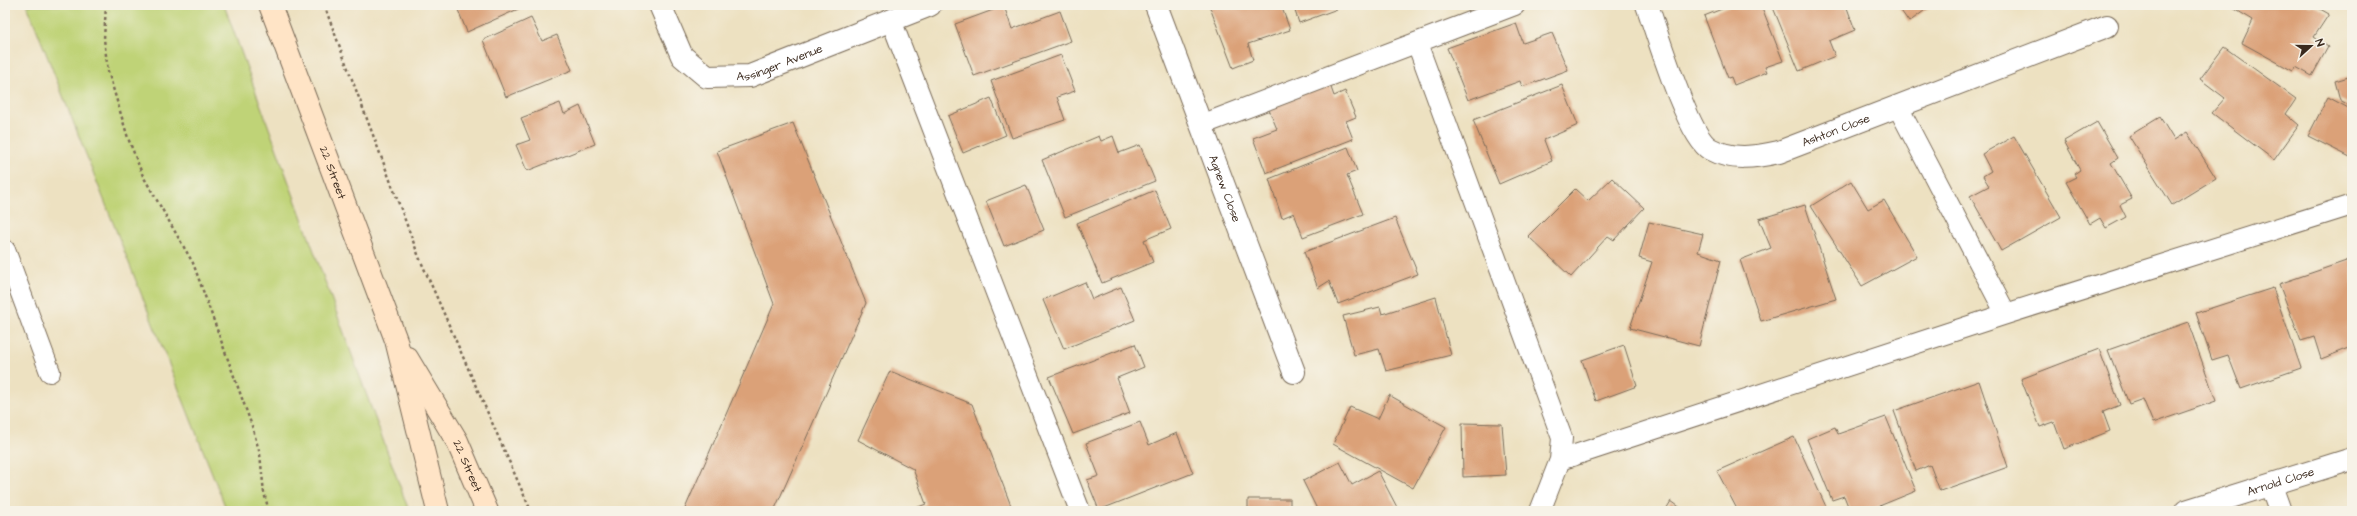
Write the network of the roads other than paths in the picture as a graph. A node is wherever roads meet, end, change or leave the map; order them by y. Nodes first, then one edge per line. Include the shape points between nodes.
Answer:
1 (270, 5) edge
2 (660, 5) edge
3 (930, 5) edge
4 (1156, 5) edge
5 (1515, 5) edge
6 (1646, 5) edge
7 (891, 20) junction
8 (2107, 26) dead end
9 (1417, 43) junction
10 (1898, 107) junction
11 (1201, 125) junction
12 (2352, 205) edge
13 (5, 250) edge
14 (2006, 314) junction
15 (396, 340) junction
16 (50, 372) dead end
17 (1294, 372) dead end
18 (2352, 459) edge
19 (1560, 460) junction
20 (2270, 486) junction
21 (438, 511) edge
22 (487, 511) edge
23 (1080, 511) edge
24 (1540, 511) edge
25 (2186, 511) edge
26 (2280, 511) edge

1 - 15 main road, 22 Street
2 - 7 street, Assinger Avenue via 682,56 707,76 750,76
3 - 7 street, Assinger Avenue
4 - 11 street, Agnew Close
5 - 9 lane
6 - 10 street, Ashton Close via 1686,113 1696,134 1709,149 1745,158 1768,154
7 - 23 lane
8 - 10 street, Ashton Close
9 - 11 lane
9 - 19 lane via 1562,438
10 - 14 lane
11 - 17 street, Agnew Close
12 - 14 lane
13 - 16 lane
14 - 19 lane
15 - 21 main road, 22 Street
15 - 22 main road, 22 Street via 457,441
18 - 20 street, Arnold Close
19 - 24 lane
20 - 25 street, Arnold Close
20 - 26 street

